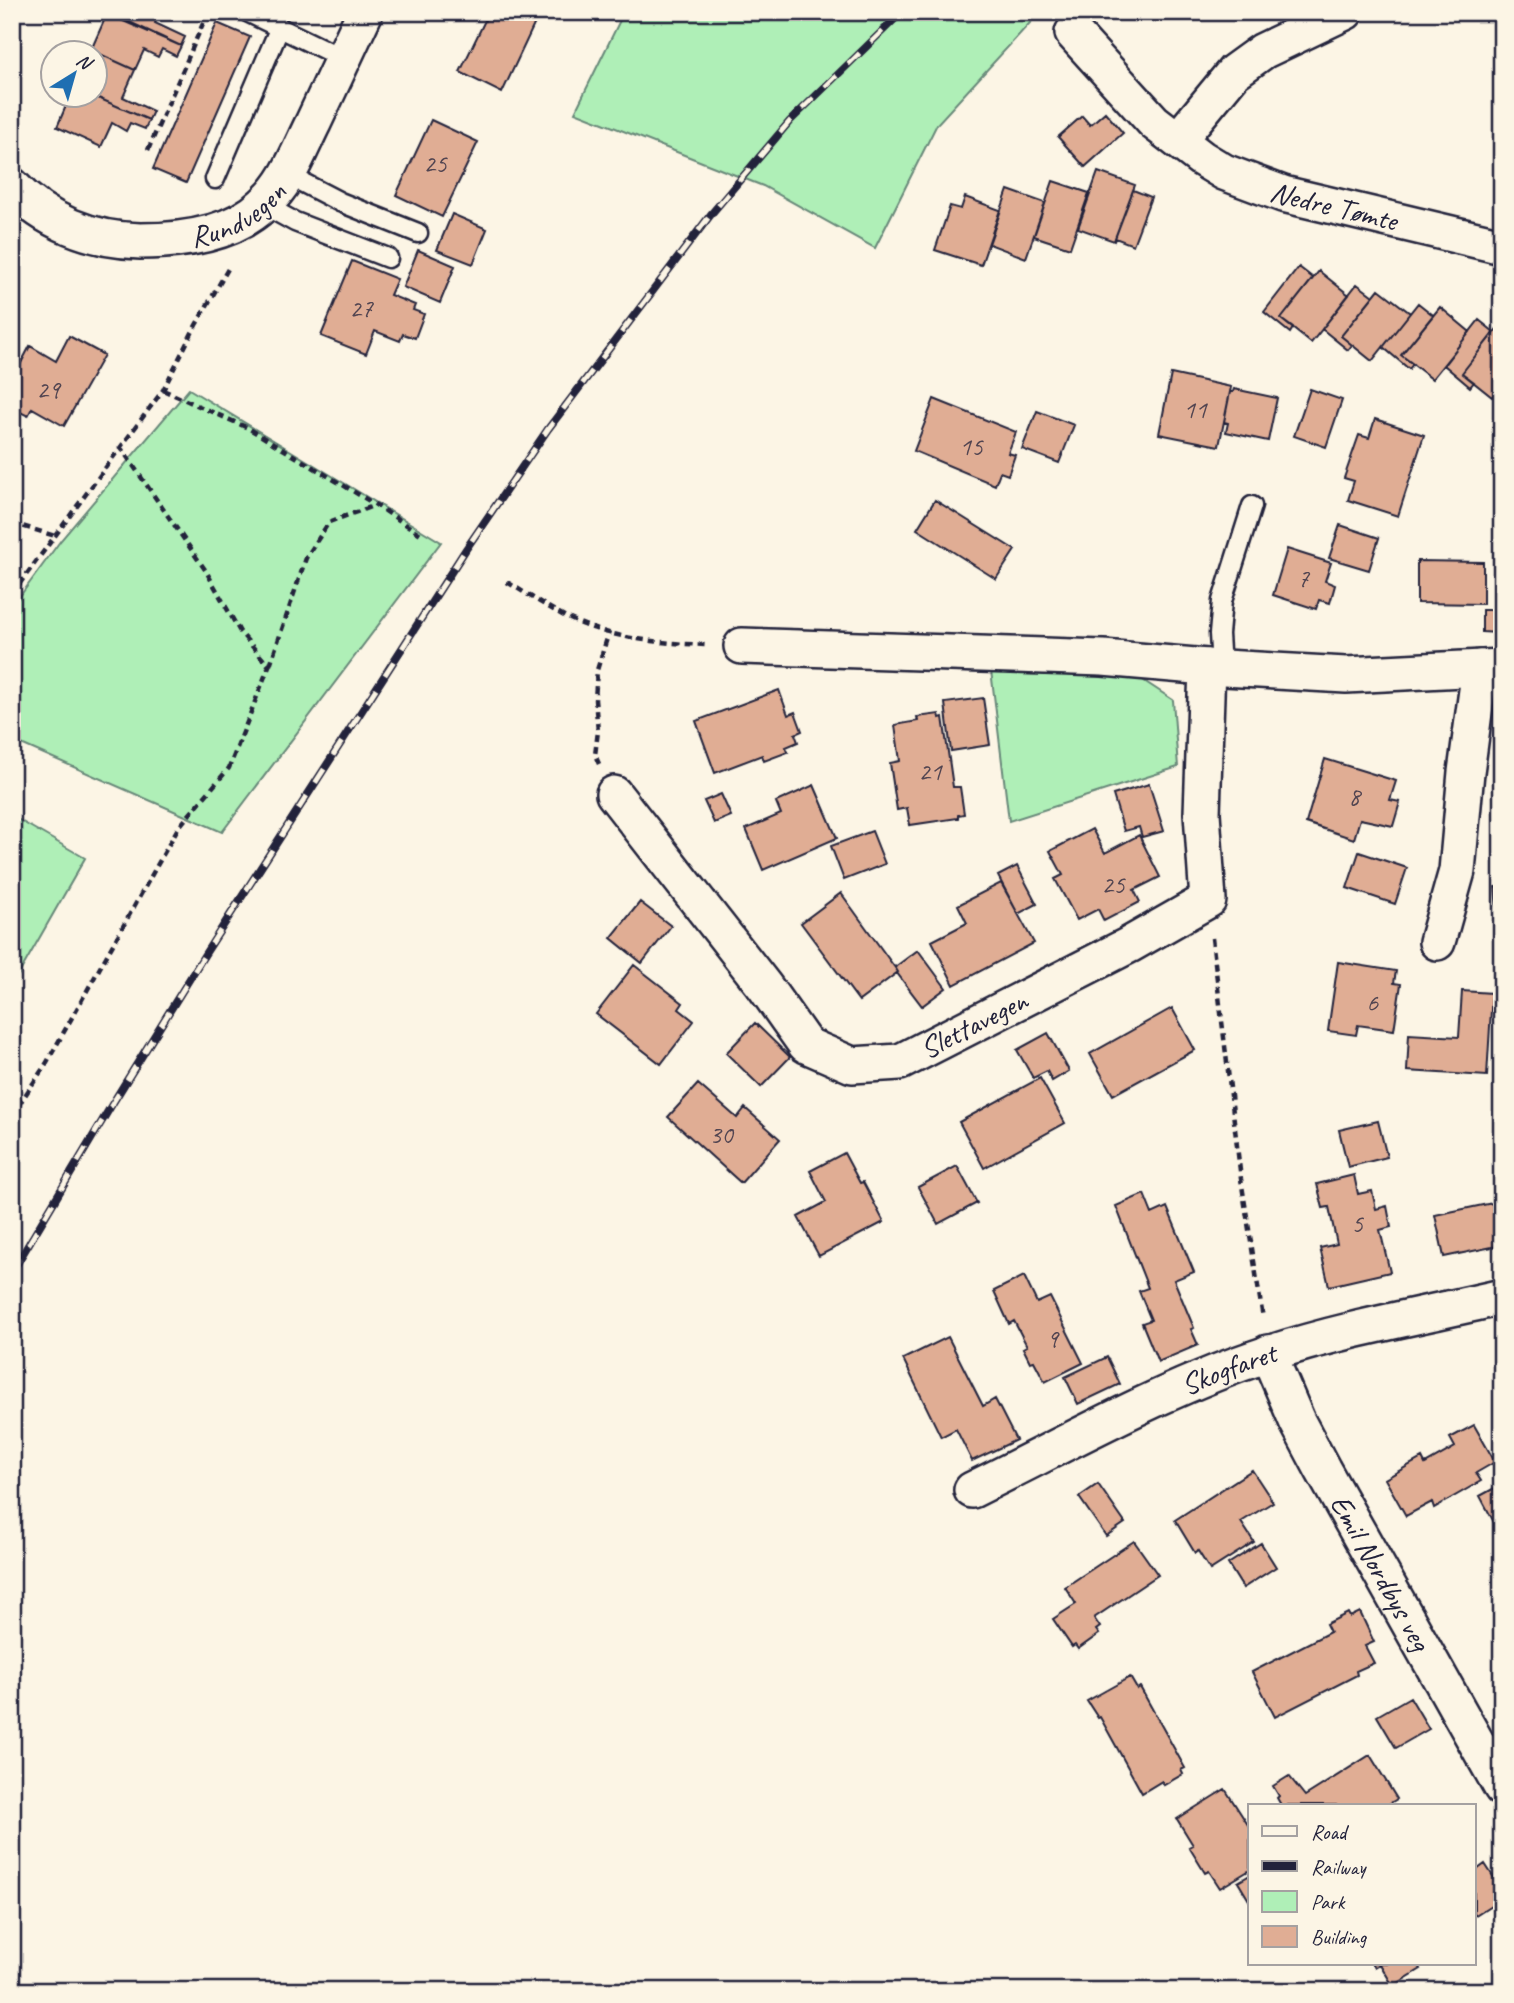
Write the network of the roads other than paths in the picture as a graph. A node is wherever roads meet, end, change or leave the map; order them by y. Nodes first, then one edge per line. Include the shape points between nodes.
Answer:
1 (247, 12) edge
2 (365, 12) edge
3 (1345, 12) edge
4 (280, 27) junction
5 (1073, 33) dead end
6 (344, 58) junction
7 (1178, 141) junction
8 (288, 175) junction
9 (215, 179) dead end
10 (12, 186) edge
11 (264, 205) junction
12 (418, 233) dead end
13 (1502, 246) edge
14 (388, 258) dead end
15 (1252, 506) dead end
16 (741, 646) road end
17 (1491, 667) edge
18 (1214, 668) junction
19 (614, 793) road end
20 (1437, 943) dead end
21 (1502, 1297) edge
22 (1268, 1353) junction
23 (972, 1490) dead end
24 (1502, 1788) edge

1 - 4 lane
2 - 6 street, Rundvegen
3 - 7 street via 1263,51 1242,66 1221,85
4 - 6 lane
4 - 9 lane
5 - 7 street, Nedre Tømte via 1142,109
6 - 8 street, Rundvegen
7 - 13 street, Nedre Tømte via 1212,166 1260,187
8 - 11 street, Rundvegen
8 - 12 lane
10 - 11 street, Rundvegen via 43,212 80,232 115,240 167,241 210,233
11 - 14 lane
15 - 18 lane via 1223,601
16 - 18 street via 1103,658
17 - 18 street via 1346,675
17 - 20 street via 1457,871
18 - 19 street, Slettavegen via 1202,813 1208,900 900,1062 852,1065 806,1045
21 - 22 street, Skogfaret
22 - 23 street, Skogfaret via 1140,1407
22 - 24 street, Emil Nordbys veg via 1323,1470

